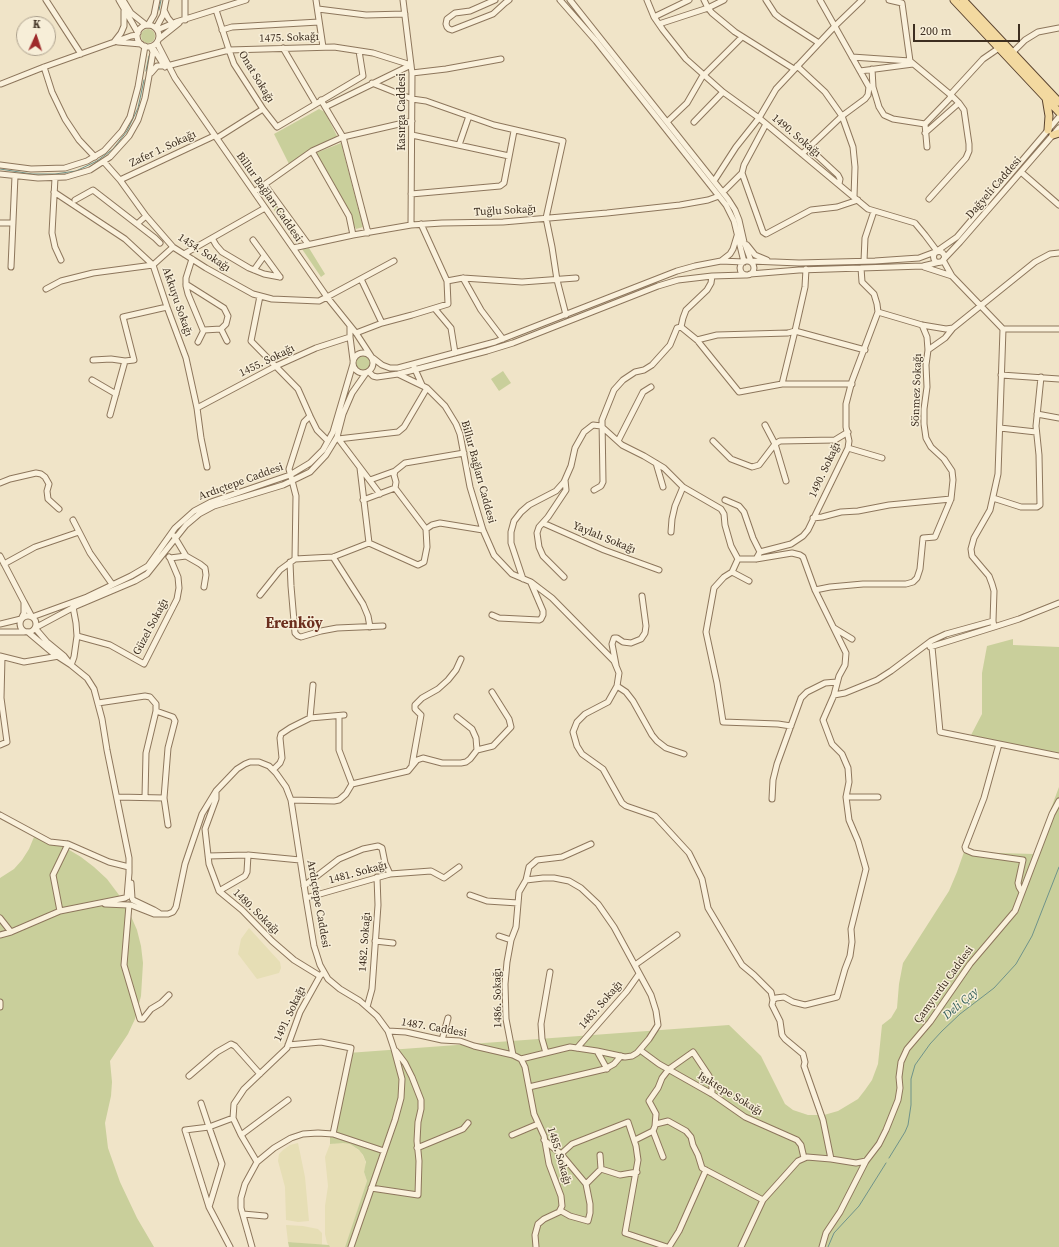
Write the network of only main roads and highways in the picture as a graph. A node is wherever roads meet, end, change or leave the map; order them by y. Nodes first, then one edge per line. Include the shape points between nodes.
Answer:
1 (954, 0) edge
2 (963, 0) edge
3 (1048, 96) junction
4 (1059, 96) edge
5 (1059, 102) edge
6 (1059, 112) edge
7 (1054, 132) edge

1 - 3 main road
2 - 3 main road
3 - 4 main road
3 - 5 main road
3 - 6 main road
3 - 7 main road via 1049,116

